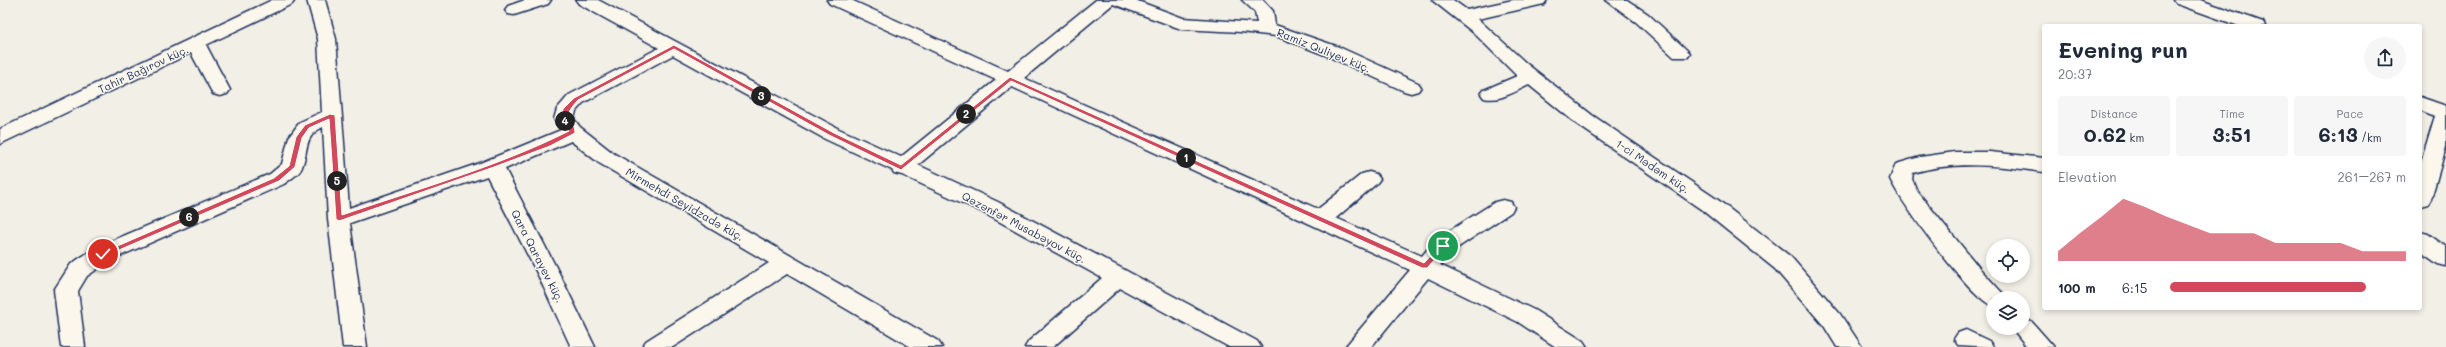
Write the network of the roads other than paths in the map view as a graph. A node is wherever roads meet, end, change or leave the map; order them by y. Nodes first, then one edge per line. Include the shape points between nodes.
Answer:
1 (286, 0) edge
2 (316, 0) edge
3 (542, 0) edge
4 (586, 0) edge
5 (836, 0) edge
6 (1107, 0) edge
7 (1118, 0) edge
8 (1250, 0) edge
9 (1442, 0) edge
10 (1538, 0) edge
11 (1615, 0) edge
12 (2184, 0) edge
13 (2207, 4) edge
14 (514, 10) dead end
15 (1464, 16) junction
16 (2252, 24) edge
17 (1265, 28) junction
18 (196, 44) junction
19 (674, 47) junction
20 (1681, 53) dead end
21 (1531, 77) junction
22 (1010, 79) junction
23 (1411, 87) dead end
24 (220, 90) dead end
25 (1491, 94) dead end
26 (2422, 104) edge
27 (2446, 113) edge
28 (332, 115) junction
29 (572, 132) junction
30 (1, 136) edge
31 (492, 165) junction
32 (2042, 165) edge
33 (901, 168) junction
34 (1369, 179) dead end
35 (2422, 192) edge
36 (1502, 207) dead end
37 (339, 219) junction
38 (1320, 219) junction
39 (2422, 241) edge
40 (2446, 258) edge
41 (787, 263) junction
42 (1425, 266) junction
43 (1118, 277) junction
44 (1988, 291) edge
45 (2030, 334) edge
46 (72, 347) edge
47 (355, 347) edge
48 (583, 347) edge
49 (654, 347) edge
50 (930, 347) edge
51 (1037, 347) edge
52 (1249, 347) edge
53 (1357, 347) edge
54 (1575, 347) edge
55 (1850, 347) edge
56 (2042, 347) edge

1 - 18 street, Tahir Bağırov küç.
2 - 28 street via 327,39
3 - 14 street
4 - 19 street, Qəzənfər Musabəyov küç.
5 - 22 street
6 - 22 street
7 - 17 street, Ramiz Quliyev küç. via 1181,23
8 - 17 street via 1264,10 1267,16
9 - 15 street, 1-ci Mədəm küç.
10 - 15 street
11 - 20 street via 1642,18
12 - 13 street
13 - 16 street
15 - 21 street, 1-ci Mədəm küç. via 1481,28
17 - 23 street, Ramiz Quliyev küç. via 1300,38
18 - 24 street
18 - 30 street, Tahir Bağırov küç.
19 - 29 street via 576,99 566,109 564,119
19 - 33 street, Qəzənfər Musabəyov küç. via 832,134
21 - 25 street
21 - 55 street, 1-ci Mədəm küç. via 1585,120 1710,205 1783,263 1832,320
22 - 33 street
22 - 38 street
26 - 27 street
27 - 35 street
28 - 37 street
28 - 46 street via 307,127 299,137 292,167 277,179 103,254 79,270 66,290
29 - 31 street
29 - 41 street, Mirmehdi Seyidzadə küç. via 606,158
31 - 37 street
31 - 48 street, Qara Qarayev küç.
32 - 44 street via 1967,157 1920,162 1903,169 1900,179 1908,194 1973,276
33 - 43 street, Qəzənfər Musabəyov küç. via 990,207
34 - 38 street
36 - 42 street via 1443,246
37 - 47 street
38 - 42 street
39 - 40 street
41 - 49 street
41 - 50 street, Mirmehdi Seyidzadə küç.
42 - 53 street
42 - 54 street via 1526,316
43 - 51 street
43 - 52 street, Qəzənfər Musabəyov küç.
45 - 56 street

